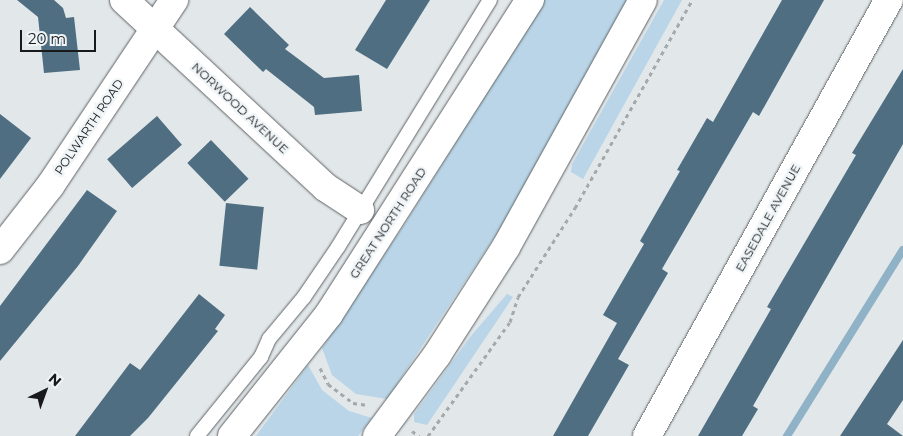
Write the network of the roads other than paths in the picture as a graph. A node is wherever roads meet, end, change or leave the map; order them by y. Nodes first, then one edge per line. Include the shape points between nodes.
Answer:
1 (124, 0) edge
2 (174, 0) edge
3 (490, 0) edge
4 (530, 0) edge
5 (643, 0) edge
6 (889, 0) edge
7 (155, 28) junction
8 (360, 210) junction
9 (0, 250) edge
10 (384, 426) edge
11 (197, 436) edge
12 (232, 436) edge
13 (647, 436) edge

1 - 7 street, NORWOOD AVENUE
2 - 7 street, POLWARTH ROAD
3 - 8 lane
4 - 12 street, GREAT NORTH ROAD via 329,314
5 - 10 street via 506,246 437,355
6 - 13 street, EASEDALE AVENUE
7 - 8 street, NORWOOD AVENUE via 325,187
7 - 9 street, POLWARTH ROAD via 50,186
8 - 11 lane via 304,297 269,339 261,357

